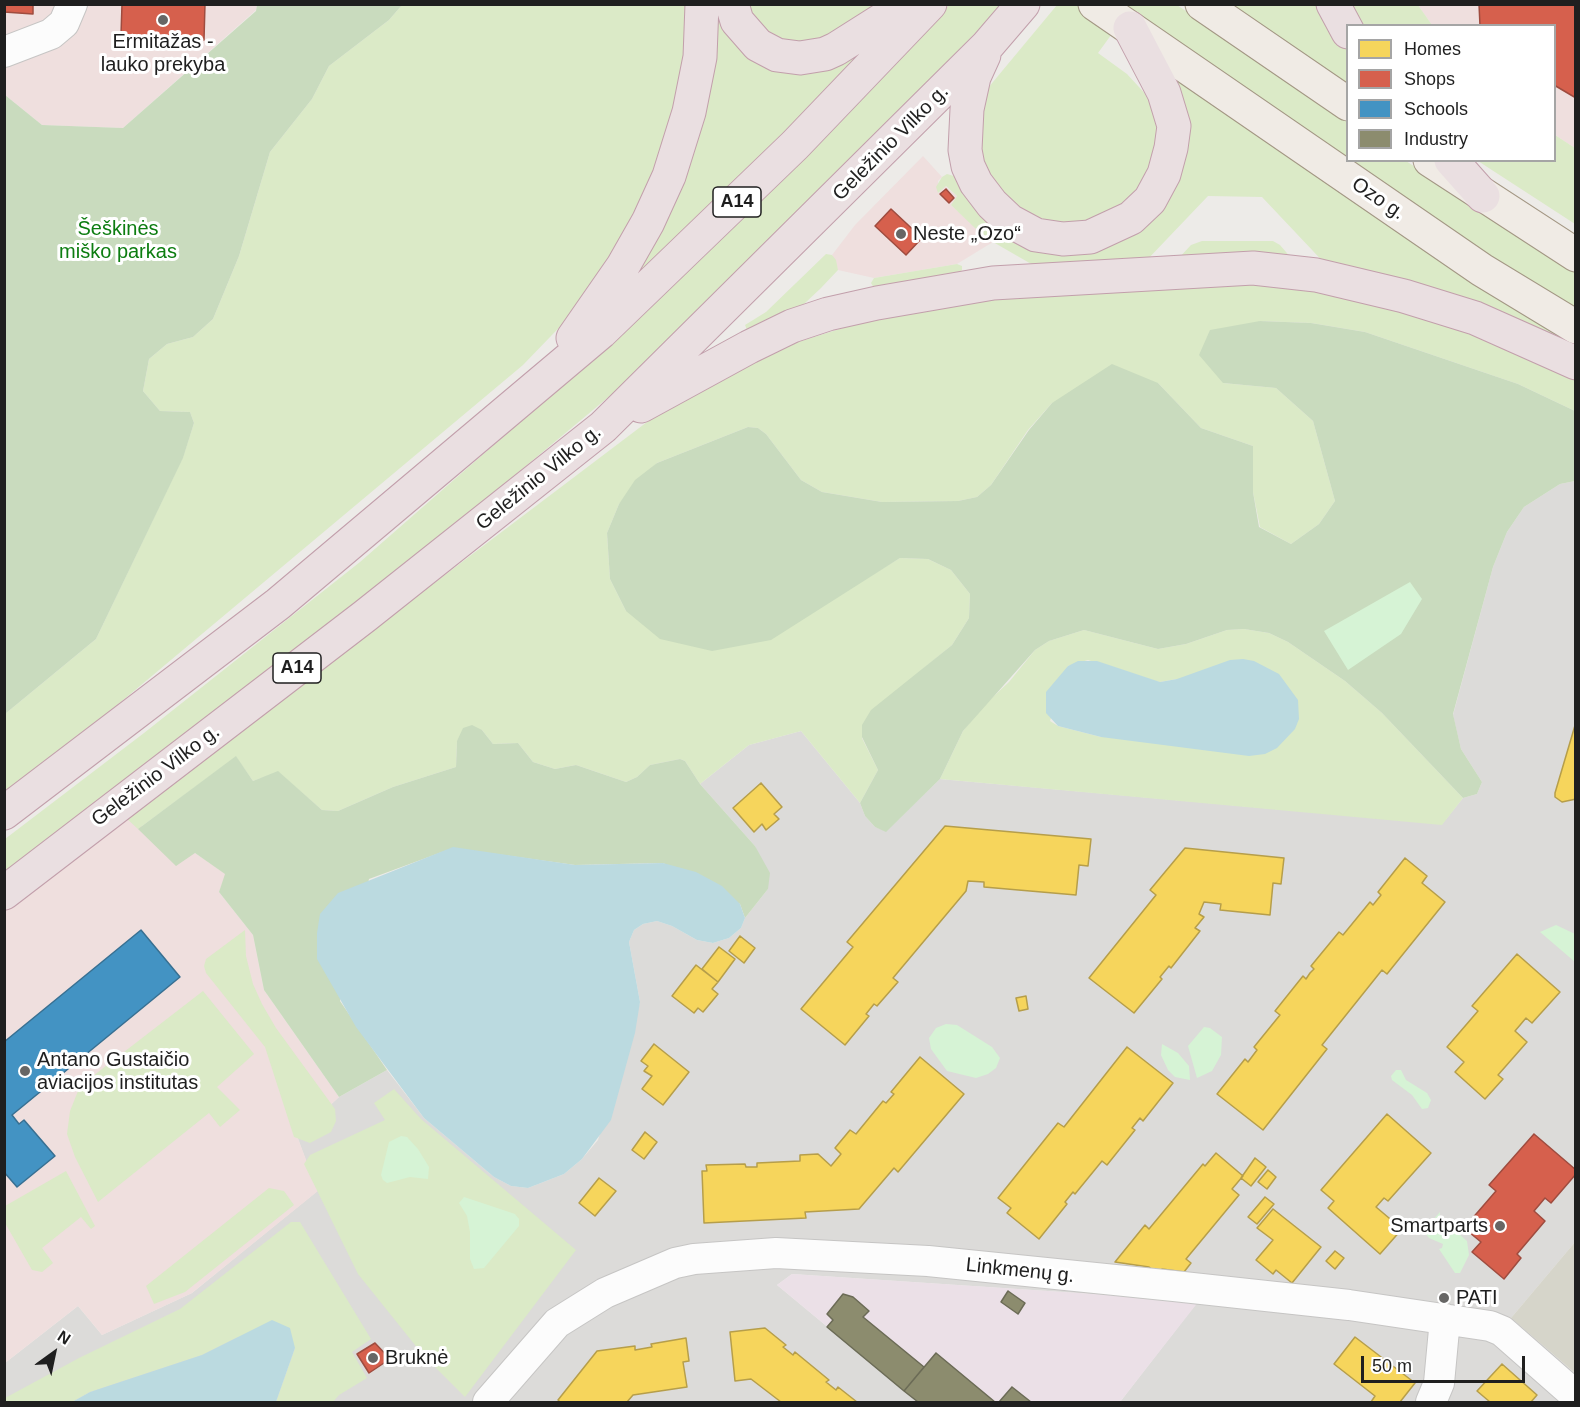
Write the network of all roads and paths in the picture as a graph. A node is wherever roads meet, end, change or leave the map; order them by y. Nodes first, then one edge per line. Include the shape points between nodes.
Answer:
1 (72, 4) edge
2 (702, 4) edge
3 (732, 4) edge
4 (907, 4) edge
5 (930, 4) edge
6 (1023, 4) edge
7 (1202, 4) edge
8 (1334, 4) edge
9 (1114, 18) edge
10 (1346, 30) edge
11 (987, 46) junction
12 (4, 52) edge
13 (1346, 103) edge
14 (1433, 162) edge
15 (1453, 162) edge
16 (1483, 196) junction
17 (1575, 255) edge
18 (1575, 327) edge
19 (1575, 363) edge
20 (534, 388) junction
21 (603, 427) junction
22 (4, 813) edge
23 (4, 893) edge
24 (1445, 1319) junction
25 (1575, 1396) edge
26 (488, 1402) edge
27 (1431, 1402) edge

1 - 12 street via 64,23 51,34
2 - 20 highway via 698,68 669,176 623,266
3 - 4 highway via 737,21 758,45 777,55 800,58 836,49
5 - 20 highway, A14 via 662,276
6 - 11 highway, Geležinio Vilko g. / A14
7 - 13 main road
8 - 10 highway
9 - 11 highway via 1164,93 1173,126 1172,148 1150,200 1131,219 1090,237 1036,235 1010,221 976,183 964,150 967,109 974,77
9 - 18 main road, Ozo g. via 1482,270
11 - 21 highway, Geležinio Vilko g. / A14
14 - 16 main road
15 - 16 highway
16 - 17 main road
19 - 21 highway via 1474,318 1316,275 1253,268 1095,276 993,283 828,314 749,347
20 - 22 highway, A14 via 278,604
21 - 23 highway, Geležinio Vilko g. / A14 via 375,609
24 - 25 street, Linkmenų g. via 1502,1331
24 - 26 street, Linkmenų g. via 1349,1305 918,1260 776,1253 694,1259 635,1278 557,1323
24 - 27 street via 1439,1383

